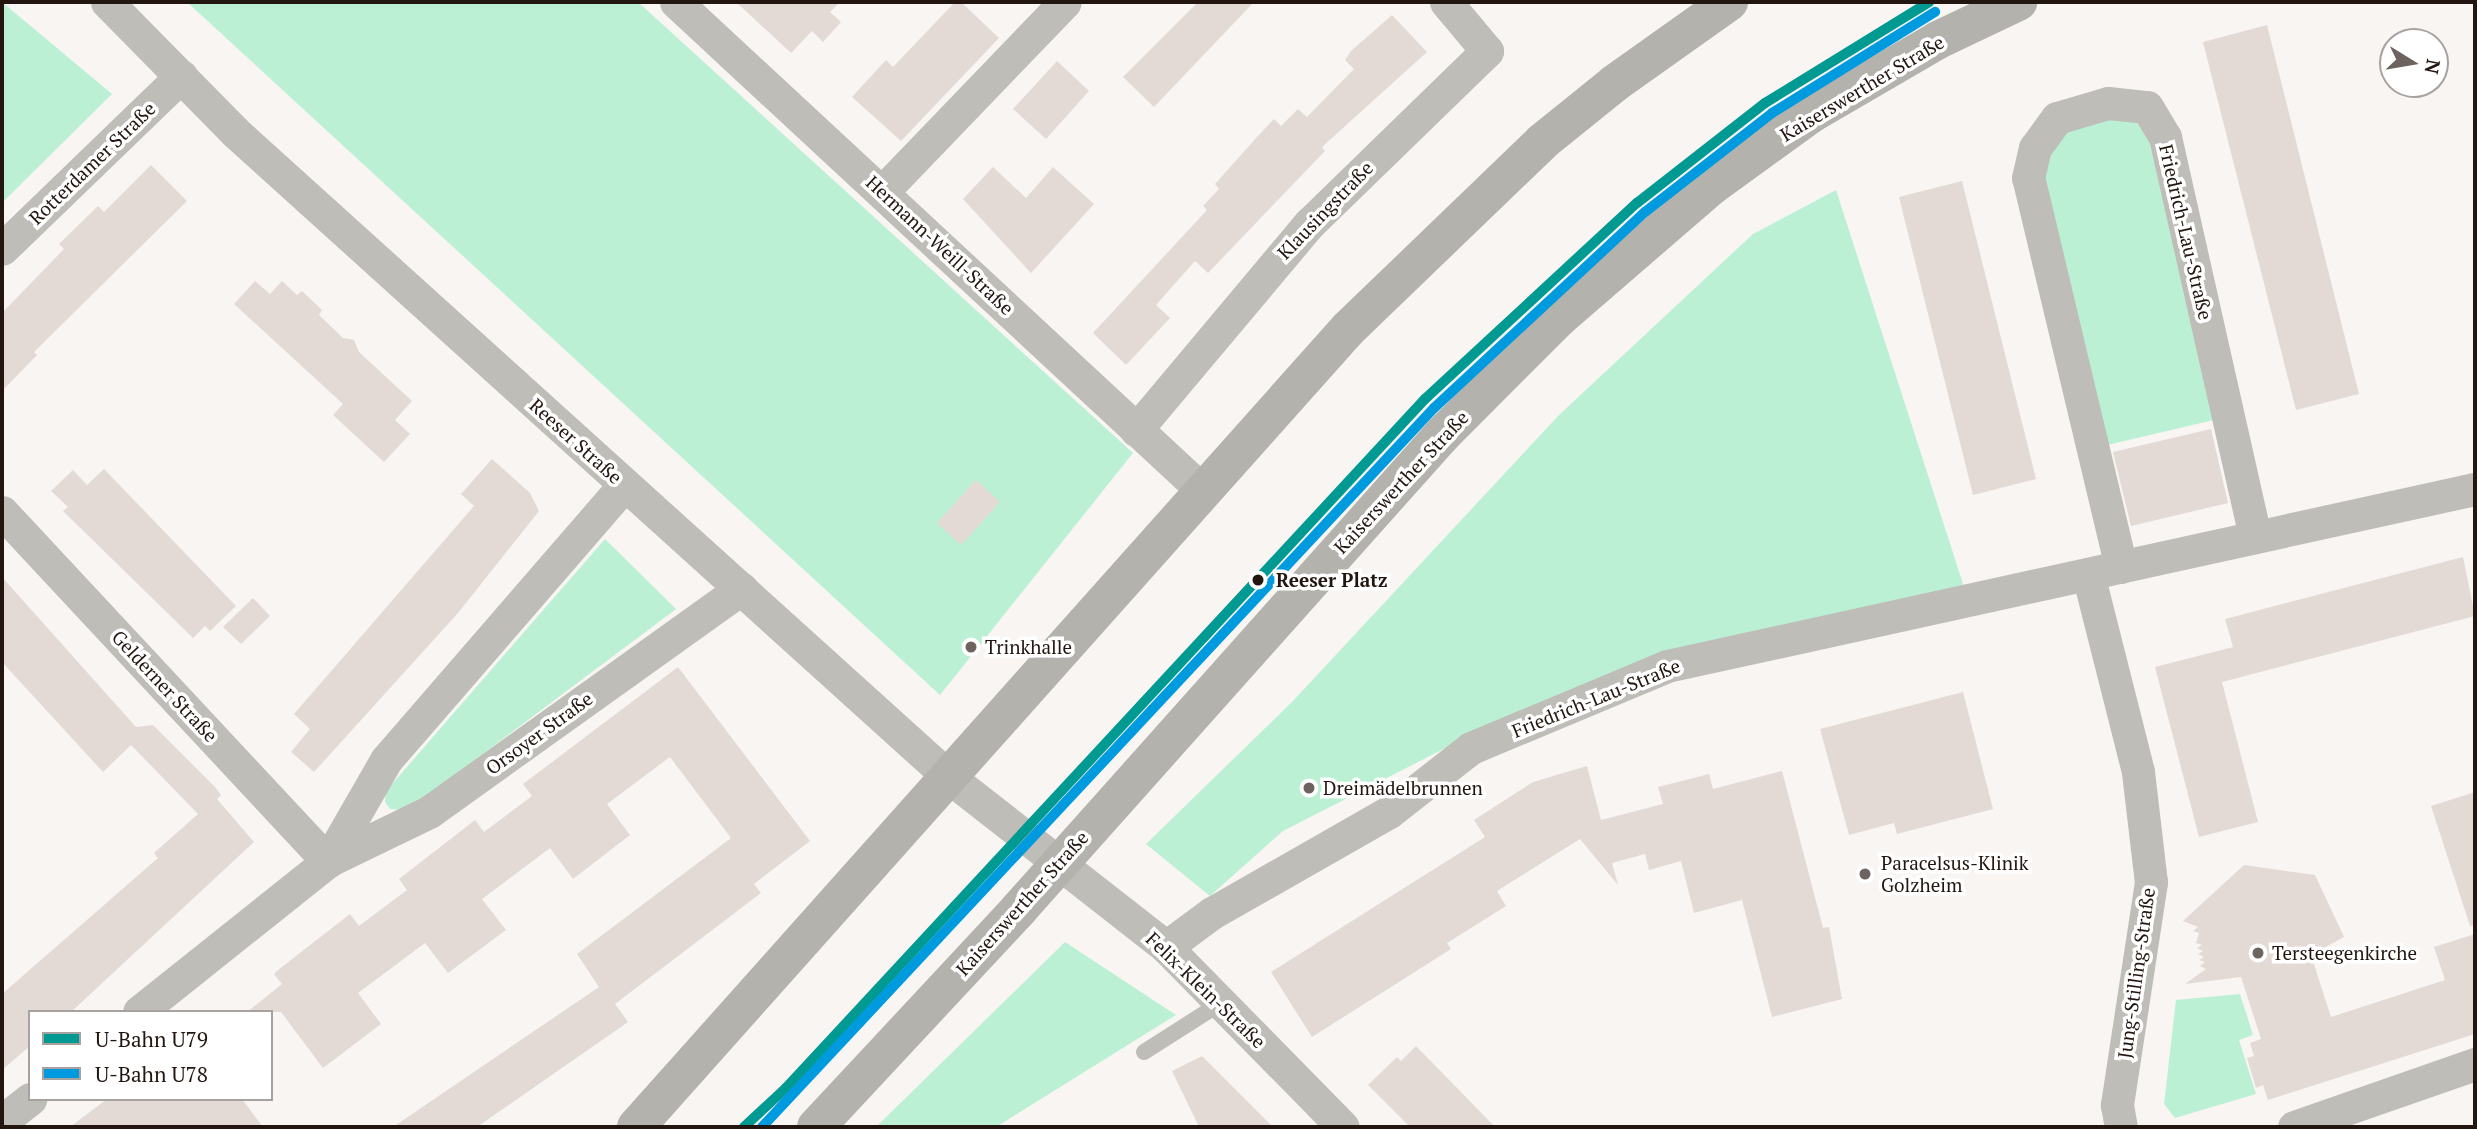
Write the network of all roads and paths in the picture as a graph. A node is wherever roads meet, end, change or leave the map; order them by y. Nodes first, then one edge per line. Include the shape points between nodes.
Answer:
1 (107, 2) edge
2 (676, 2) edge
3 (1065, 2) edge
4 (1446, 2) edge
5 (1729, 2) edge
6 (2018, 2) edge
7 (181, 76) junction
8 (883, 191) junction
9 (2, 249) edge
10 (1136, 430) junction
11 (624, 485) junction
12 (2475, 489) edge
13 (1202, 490) junction
14 (2, 512) edge
15 (2255, 537) junction
16 (2121, 567) junction
17 (2088, 573) junction
18 (741, 589) junction
19 (950, 778) junction
20 (328, 861) junction
21 (1061, 862) junction
22 (1166, 947) junction
23 (1221, 1003) junction
24 (142, 1010) edge
25 (1144, 1052) dead end
26 (2475, 1064) edge
27 (28, 1101) edge
28 (2, 1121) edge
29 (636, 1127) edge
30 (816, 1127) edge
31 (1343, 1127) edge
32 (2121, 1127) edge
33 (2294, 1127) edge

1 - 7 street, Reeser Straße
2 - 8 street, Hermann-Weill-Straße
3 - 8 street
4 - 10 street, Klausingstraße via 1487,51 1310,223
5 - 13 street via 1542,142 1348,329
6 - 21 street, Kaiserswerther Straße via 1937,40 1811,114 1712,187 1560,317 1443,434
7 - 9 street, Rotterdamer Straße
7 - 11 street, Reeser Straße via 235,132
8 - 10 street, Hermann-Weill-Straße
10 - 13 street, Hermann-Weill-Straße
11 - 18 street, Reeser Straße
11 - 20 street, Orsoyer Straße via 386,760
12 - 15 street, Friedrich-Lau-Straße
13 - 19 street
14 - 20 street, Gelderner Straße
15 - 16 street, Friedrich-Lau-Straße
15 - 16 street, Friedrich-Lau-Straße via 2165,138 2147,107 2108,103 2057,118 2035,148 2028,178
16 - 17 street, Friedrich-Lau-Straße
17 - 22 street, Friedrich-Lau-Straße via 1667,666 1471,748 1389,812 1212,914
17 - 32 street, Jung-Stilling-Straße via 2138,772 2151,882 2117,1105
18 - 19 street, Reeser Straße
18 - 20 street, Orsoyer Straße via 429,811
19 - 21 street, Reeser Straße
19 - 29 street
20 - 24 street, Orsoyer Straße
21 - 22 street, Felix-Klein-Straße
21 - 30 street, Kaiserswerther Straße
22 - 23 street, Felix-Klein-Straße
23 - 25 lane
23 - 31 street, Felix-Klein-Straße
26 - 33 street
27 - 28 street

